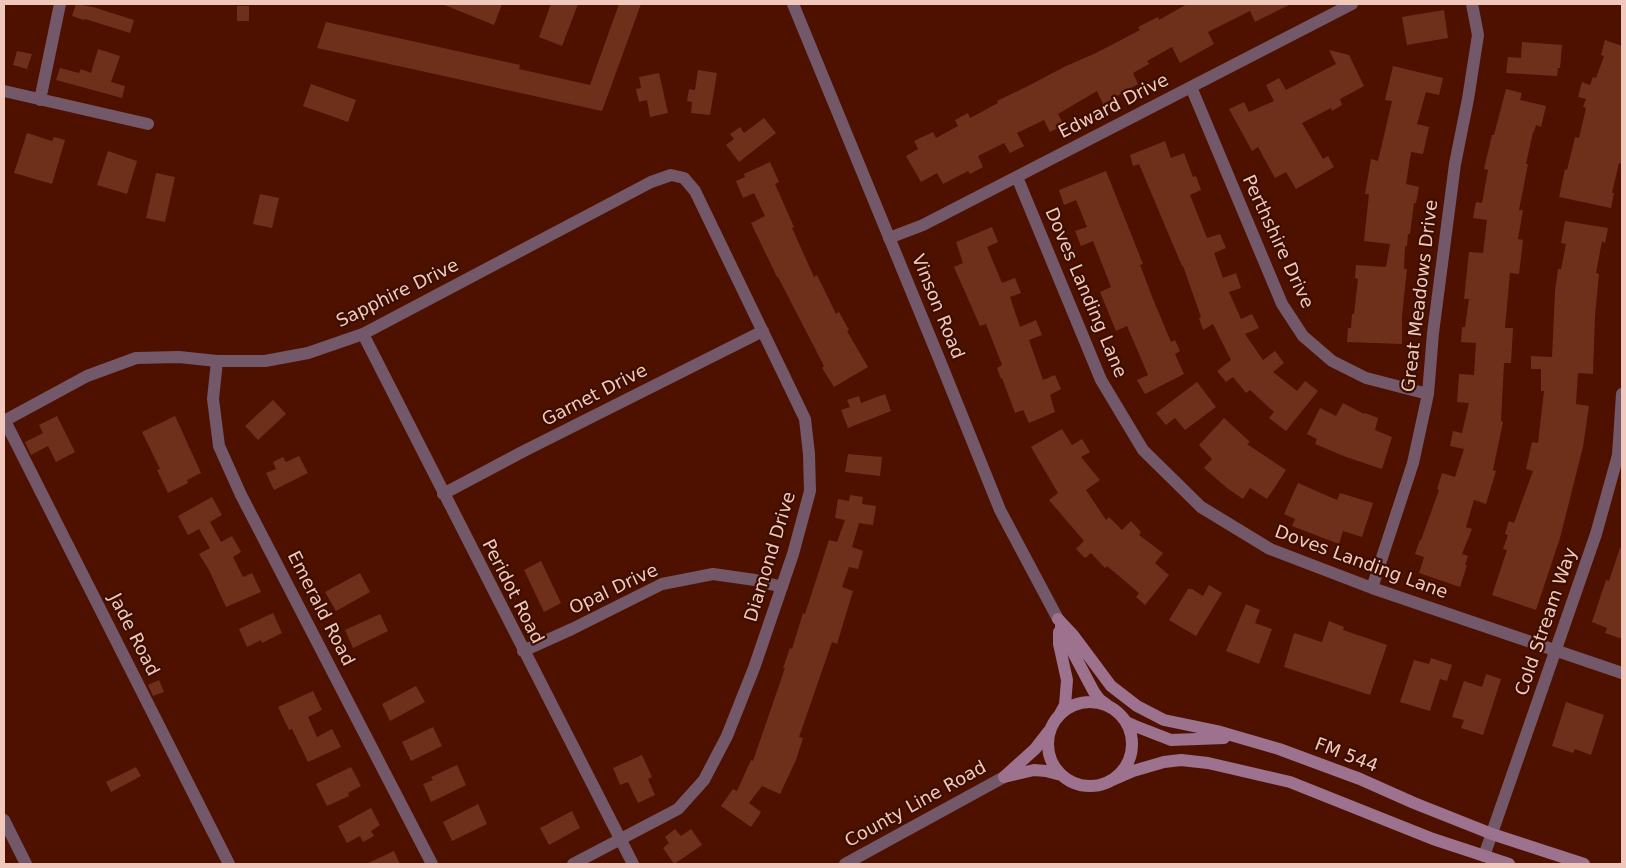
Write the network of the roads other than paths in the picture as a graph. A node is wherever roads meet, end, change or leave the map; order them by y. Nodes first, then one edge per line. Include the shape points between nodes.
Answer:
1 (60, 4) edge
2 (792, 4) edge
3 (1352, 4) edge
4 (1472, 4) edge
5 (1191, 87) junction
6 (4, 92) edge
7 (40, 100) junction
8 (148, 124) dead end
9 (1017, 177) junction
10 (651, 182) joint
11 (889, 238) junction
12 (763, 331) junction
13 (363, 334) junction
14 (217, 360) junction
15 (1428, 394) junction
16 (1622, 394) edge
17 (5, 421) edge
18 (444, 494) junction
19 (782, 587) junction
20 (1372, 588) junction
21 (1058, 619) junction
22 (1556, 650) junction
23 (523, 651) junction
24 (1622, 673) edge
25 (1109, 706) junction
26 (1062, 712) junction
27 (1126, 722) junction
28 (1048, 734) junction
29 (1238, 738) junction
30 (1061, 775) junction
31 (1004, 777) junction
32 (1110, 781) junction
33 (4, 820) edge
34 (1492, 834) junction
35 (620, 839) junction
36 (1484, 856) junction
37 (26, 864) edge
38 (229, 864) edge
39 (432, 864) edge
40 (574, 864) edge
41 (632, 864) edge
42 (845, 864) edge
43 (1509, 864) edge
44 (1584, 864) edge

1 - 7 street
2 - 11 street, Vinson Road
3 - 5 street, Edward Drive
4 - 15 street, Great Meadows Drive via 1478,35 1455,164 1432,333
5 - 9 street, Edward Drive
5 - 15 street, Perthshire Drive via 1282,304 1303,336 1332,361 1366,378
6 - 7 street
7 - 8 street
9 - 11 street, Edward Drive via 923,225
9 - 20 street, Doves Landing Lane via 1101,380 1143,450 1200,507 1270,550
10 - 12 street, Diamond Drive via 671,175 684,178 695,191
10 - 13 street, Sapphire Drive
11 - 21 street, Vinson Road via 1000,510
12 - 18 street, Garnet Drive
12 - 19 street, Diamond Drive via 805,419 809,454 810,491
13 - 14 street, Sapphire Drive via 308,353 265,361
13 - 18 street, Peridot Road
14 - 17 street, Sapphire Drive via 136,358 88,376
14 - 39 street, Emerald Road via 213,399 219,446
15 - 20 street, Great Meadows Drive via 1413,463
16 - 22 street, Cold Stream Way via 1618,455 1596,534
17 - 38 street, Jade Road
18 - 23 street, Peridot Road
19 - 23 street, Opal Drive via 713,574 662,584
19 - 35 street, Diamond Drive via 734,719 704,780 678,809
20 - 22 street, Doves Landing Lane
21 - 25 main road via 1094,692
21 - 26 main road via 1066,680
21 - 29 main road, FM 544 via 1111,686 1137,706 1164,720
22 - 24 street, Doves Landing Lane
22 - 34 street, Cold Stream Way
23 - 35 street, Peridot Road
25 - 26 main road via 1085,702
25 - 27 main road
26 - 28 main road
27 - 29 main road via 1171,740
27 - 32 main road via 1132,739 1130,757 1121,773
28 - 30 main road via 1049,755
28 - 31 main road
29 - 34 main road, FM 544 via 1279,749 1343,773
30 - 31 main road via 1034,770
30 - 32 main road via 1071,782 1089,786
31 - 42 street, County Line Road
32 - 36 main road via 1164,762 1208,763 1290,782
33 - 37 street
34 - 36 street, Cold Stream Way
34 - 44 main road, FM 544
35 - 40 street, Diamond Drive
35 - 41 street, Peridot Road
36 - 43 main road

